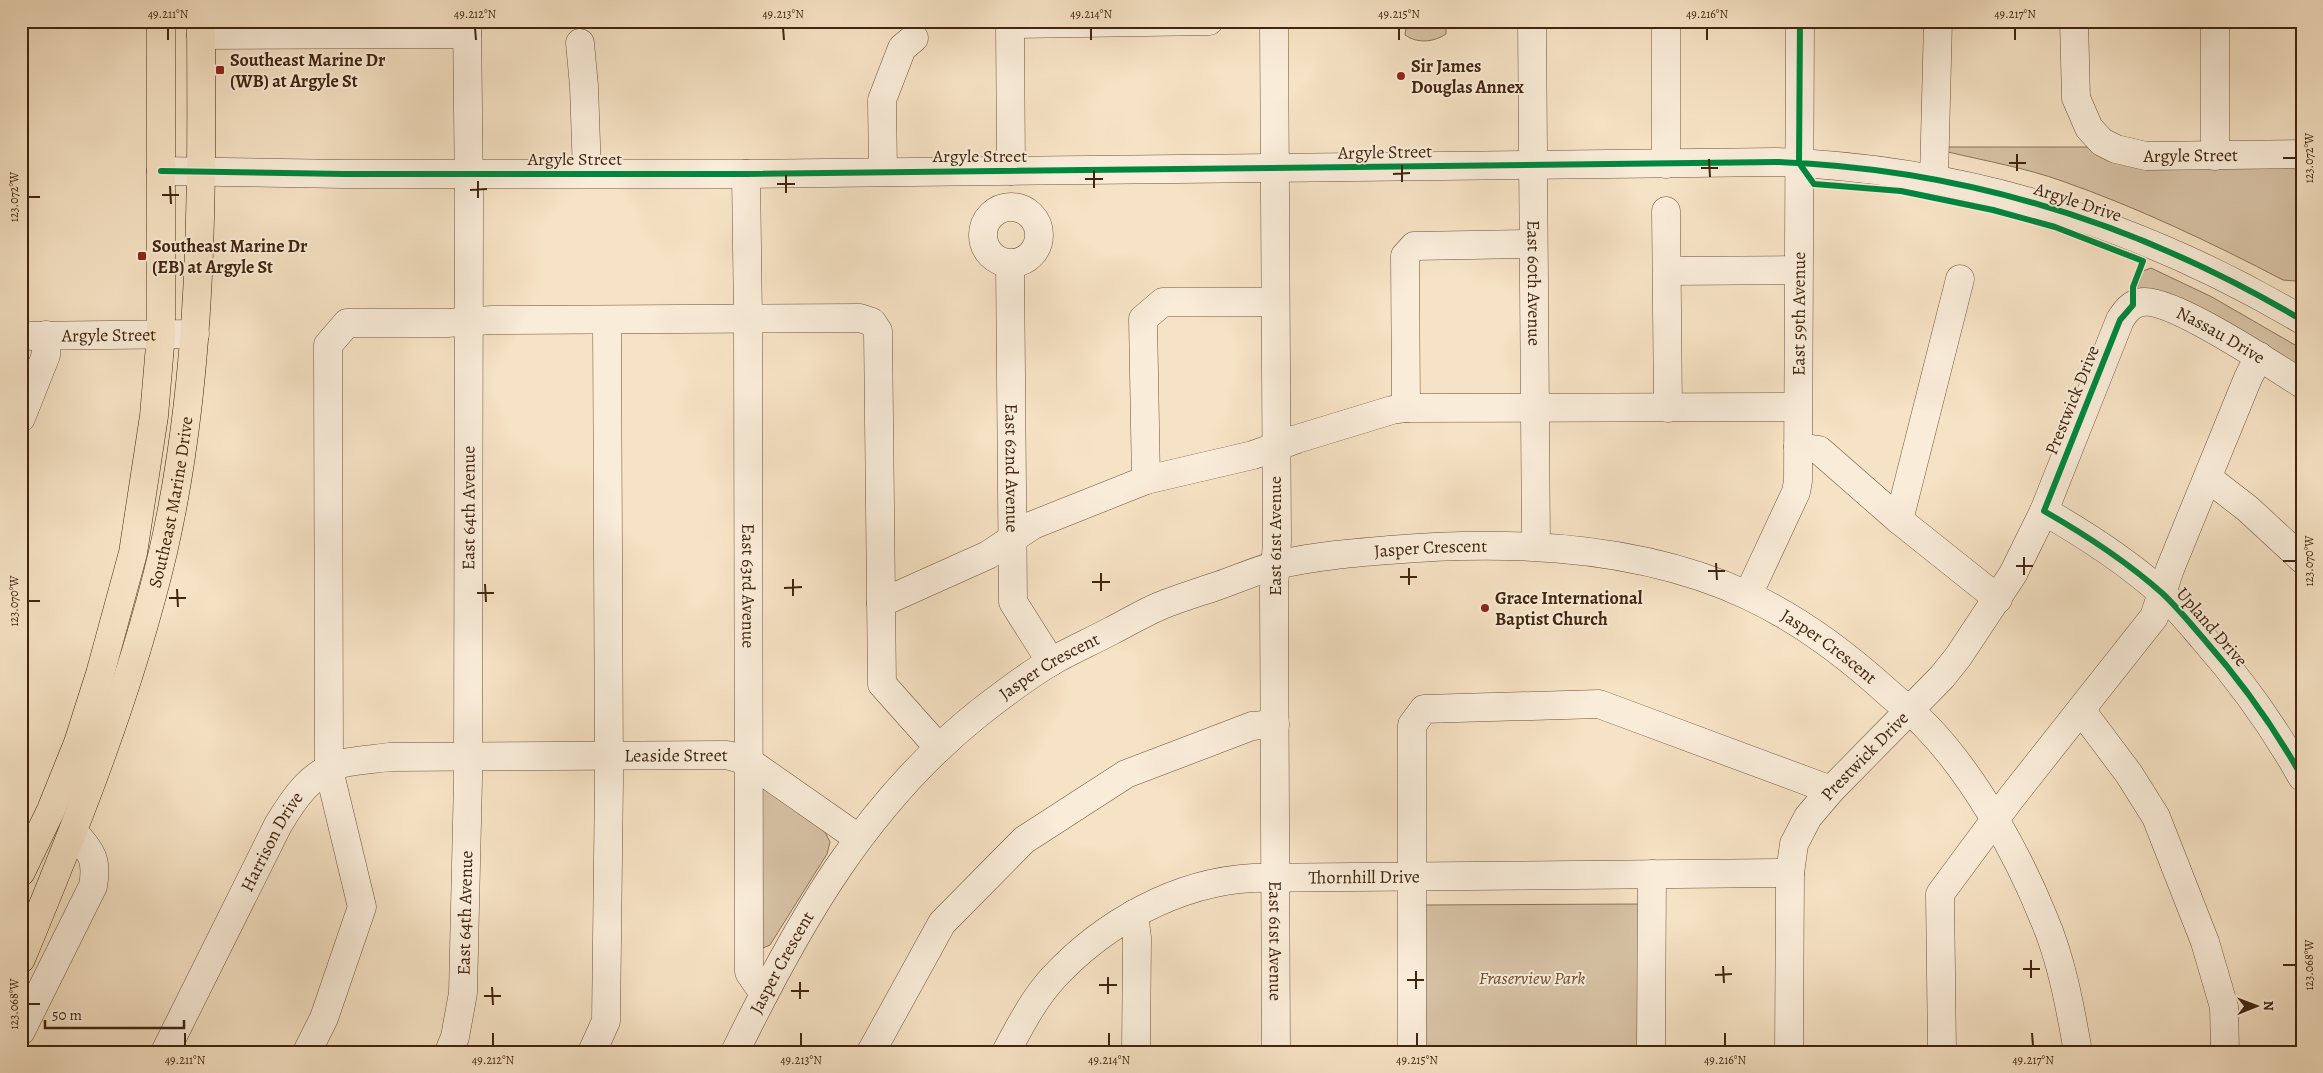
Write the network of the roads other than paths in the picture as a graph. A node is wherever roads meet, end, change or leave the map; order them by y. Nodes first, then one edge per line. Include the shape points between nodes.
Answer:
1 (162, 21) edge
2 (1209, 21) edge
3 (1274, 21) edge
4 (1532, 21) edge
5 (1666, 21) edge
6 (1800, 21) edge
7 (1938, 21) edge
8 (2074, 21) edge
9 (2215, 21) edge
10 (1143, 22) edge
11 (1010, 23) edge
12 (201, 28) edge
13 (333, 28) edge
14 (467, 28) edge
15 (914, 38) dead end
16 (580, 43) dead end
17 (2302, 154) edge
18 (2215, 156) junction
19 (1799, 163) junction
20 (1666, 164) junction
21 (1532, 165) junction
22 (1274, 168) junction
23 (1011, 170) junction
24 (162, 171) junction
25 (882, 171) junction
26 (201, 172) junction
27 (587, 173) junction
28 (469, 174) junction
29 (746, 174) junction
30 (1934, 178) junction
31 (1666, 210) dead end
32 (1533, 244) junction
33 (1010, 264) dead end
34 (1798, 270) junction
35 (1667, 271) junction
36 (1960, 280) dead end
37 (1274, 302) junction
38 (2133, 305) joint
39 (748, 319) junction
40 (608, 320) junction
41 (2302, 320) edge
42 (469, 321) junction
43 (161, 334) junction
44 (195, 334) junction
45 (33, 336) edge
46 (2259, 356) junction
47 (2302, 384) edge
48 (1797, 407) junction
49 (1406, 408) junction
50 (1534, 408) junction
51 (1668, 408) junction
52 (21, 418) edge
53 (1275, 446) junction
54 (1798, 447) junction
55 (2208, 478) junction
56 (1146, 480) junction
57 (2044, 511) junction
58 (1899, 520) junction
59 (1011, 540) junction
60 (1536, 546) junction
61 (2302, 559) edge
62 (1276, 565) junction
63 (2162, 593) junction
64 (1748, 595) junction
65 (1998, 599) junction
66 (881, 603) junction
67 (1051, 662) junction
68 (2081, 710) junction
69 (1910, 711) junction
70 (1275, 724) junction
71 (939, 748) junction
72 (609, 756) junction
73 (468, 758) junction
74 (748, 761) junction
75 (329, 770) junction
76 (2302, 777) edge
77 (1831, 790) junction
78 (1996, 819) junction
79 (74, 832) junction
80 (858, 838) junction
81 (21, 872) edge
82 (1790, 873) junction
83 (1652, 874) junction
84 (1412, 876) junction
85 (1275, 878) junction
86 (1134, 914) junction
87 (21, 959) edge
88 (764, 994) junction
89 (21, 1031) edge
90 (166, 1052) edge
91 (308, 1052) edge
92 (450, 1052) edge
93 (592, 1052) edge
94 (735, 1052) edge
95 (871, 1052) edge
96 (1006, 1052) edge
97 (1136, 1052) edge
98 (1276, 1052) edge
99 (1412, 1052) edge
100 (1651, 1052) edge
101 (1789, 1052) edge
102 (1942, 1052) edge
103 (2078, 1052) edge
104 (2225, 1052) edge

1 - 24 main road, Southeast Marine Drive
2 - 10 street
3 - 22 street, East 61st Avenue
4 - 21 street, East 60th Avenue
5 - 20 street
6 - 19 street, East 59th Avenue
7 - 30 street
8 - 18 street, Argyle Street via 2076,98 2089,128 2102,142 2116,150 2146,156
9 - 18 street
10 - 11 street
11 - 23 street
12 - 13 street
12 - 26 main road, Southeast Marine Drive
13 - 14 street
14 - 28 street, East 64th Avenue
15 - 25 street via 902,48 882,100
16 - 27 street
17 - 18 street, Argyle Street
19 - 20 street, Argyle Street
19 - 30 street, Argyle Drive
19 - 34 street, East 59th Avenue
20 - 21 street, Argyle Street
21 - 22 street, Argyle Street
21 - 32 street, East 60th Avenue
22 - 23 street, Argyle Street
22 - 37 street, East 61st Avenue
23 - 25 street, Argyle Street
24 - 26 street, Argyle Street
24 - 43 main road, Southeast Marine Drive
25 - 29 street, Argyle Street
26 - 28 street, Argyle Street
26 - 44 main road, Southeast Marine Drive
27 - 28 street, Argyle Street
27 - 29 street, Argyle Street
28 - 42 street, East 64th Avenue
29 - 39 street, East 63rd Avenue
30 - 41 street, Argyle Drive via 2057,209 2110,228 2221,275
31 - 35 street
32 - 49 street via 1414,246 1405,256
32 - 50 street, East 60th Avenue
33 - 59 street, East 62nd Avenue
34 - 35 street
34 - 48 street, East 59th Avenue
35 - 51 street
36 - 58 street
37 - 53 street, East 61st Avenue
37 - 56 street via 1163,302 1143,319
38 - 46 street, Nassau Drive via 2142,302 2161,304
38 - 57 street, Prestwick Drive via 2120,320
39 - 40 street
39 - 66 street via 860,318 872,322 878,331
39 - 74 street, East 63rd Avenue
40 - 42 street
40 - 72 street
42 - 73 street, East 64th Avenue
42 - 75 street via 347,323 328,345
43 - 44 street, Argyle Street
43 - 45 street, Argyle Street
43 - 81 main road, Southeast Marine Drive via 154,416 133,553 78,742 51,810
44 - 79 main road, Southeast Marine Drive via 183,438 163,551 129,676
45 - 52 street via 46,355
46 - 47 street, Nassau Drive
46 - 55 street
48 - 51 street
48 - 54 street, East 59th Avenue
49 - 50 street
49 - 53 street
50 - 51 street
50 - 60 street, East 60th Avenue
53 - 56 street via 1253,455
53 - 62 street, East 61st Avenue
54 - 58 street via 1819,450
54 - 64 street, East 59th Avenue via 1796,492
55 - 61 street via 2248,509
55 - 63 street
56 - 59 street via 1033,525
57 - 63 street, Upland Drive via 2108,550
57 - 65 street, Prestwick Drive
58 - 65 street
59 - 66 street via 988,555
59 - 67 street, East 62nd Avenue via 1013,602
60 - 62 street, Jasper Crescent via 1434,546 1359,552
60 - 64 street, Jasper Crescent via 1600,553 1649,563
62 - 67 street, Jasper Crescent via 1159,607
62 - 70 street, East 61st Avenue
63 - 68 street via 2154,617
63 - 76 street, Upland Drive via 2233,672 2276,731
64 - 69 street, Jasper Crescent via 1810,631 1858,666
65 - 69 street, Prestwick Drive via 1958,657
66 - 71 street via 882,684
67 - 71 street, Jasper Crescent via 979,714
68 - 78 street
68 - 104 street via 2129,774 2156,817 2205,942 2224,1007
69 - 77 street, Prestwick Drive
69 - 78 street, Jasper Crescent via 1930,730
70 - 85 street, East 61st Avenue
70 - 95 street via 1252,726 1126,774 1024,840 942,923
71 - 80 street, Jasper Crescent via 895,793
72 - 73 street, Leaside Street
72 - 74 street, Leaside Street via 727,755
72 - 93 street via 606,1021
73 - 75 street, Harrison Drive via 390,757 342,763
73 - 92 street, East 64th Avenue via 463,992
74 - 80 street, Leaside Street
74 - 88 street, East 63rd Avenue via 749,972
75 - 90 street, Harrison Drive via 313,778 294,799 278,825
75 - 91 street via 362,907 324,1018
77 - 82 street, Prestwick Drive via 1808,817 1794,844
77 - 84 street via 1599,704 1424,708 1412,725
78 - 102 street via 1940,894
78 - 103 street, Jasper Crescent via 2045,921 2069,1000
79 - 87 main road, Southeast Marine Drive
79 - 89 street via 88,849 97,868 93,886
80 - 88 street, Jasper Crescent via 810,909
82 - 83 street, Thornhill Drive
82 - 101 street, Prestwick Drive
83 - 84 street, Thornhill Drive
83 - 100 street
84 - 85 street, Thornhill Drive
84 - 99 street
85 - 86 street, Thornhill Drive via 1248,878 1203,886 1163,899
85 - 98 street, East 61st Avenue
86 - 96 street, Thornhill Drive via 1082,950 1053,979 1030,1008
86 - 97 street via 1137,938
88 - 94 street, Jasper Crescent

